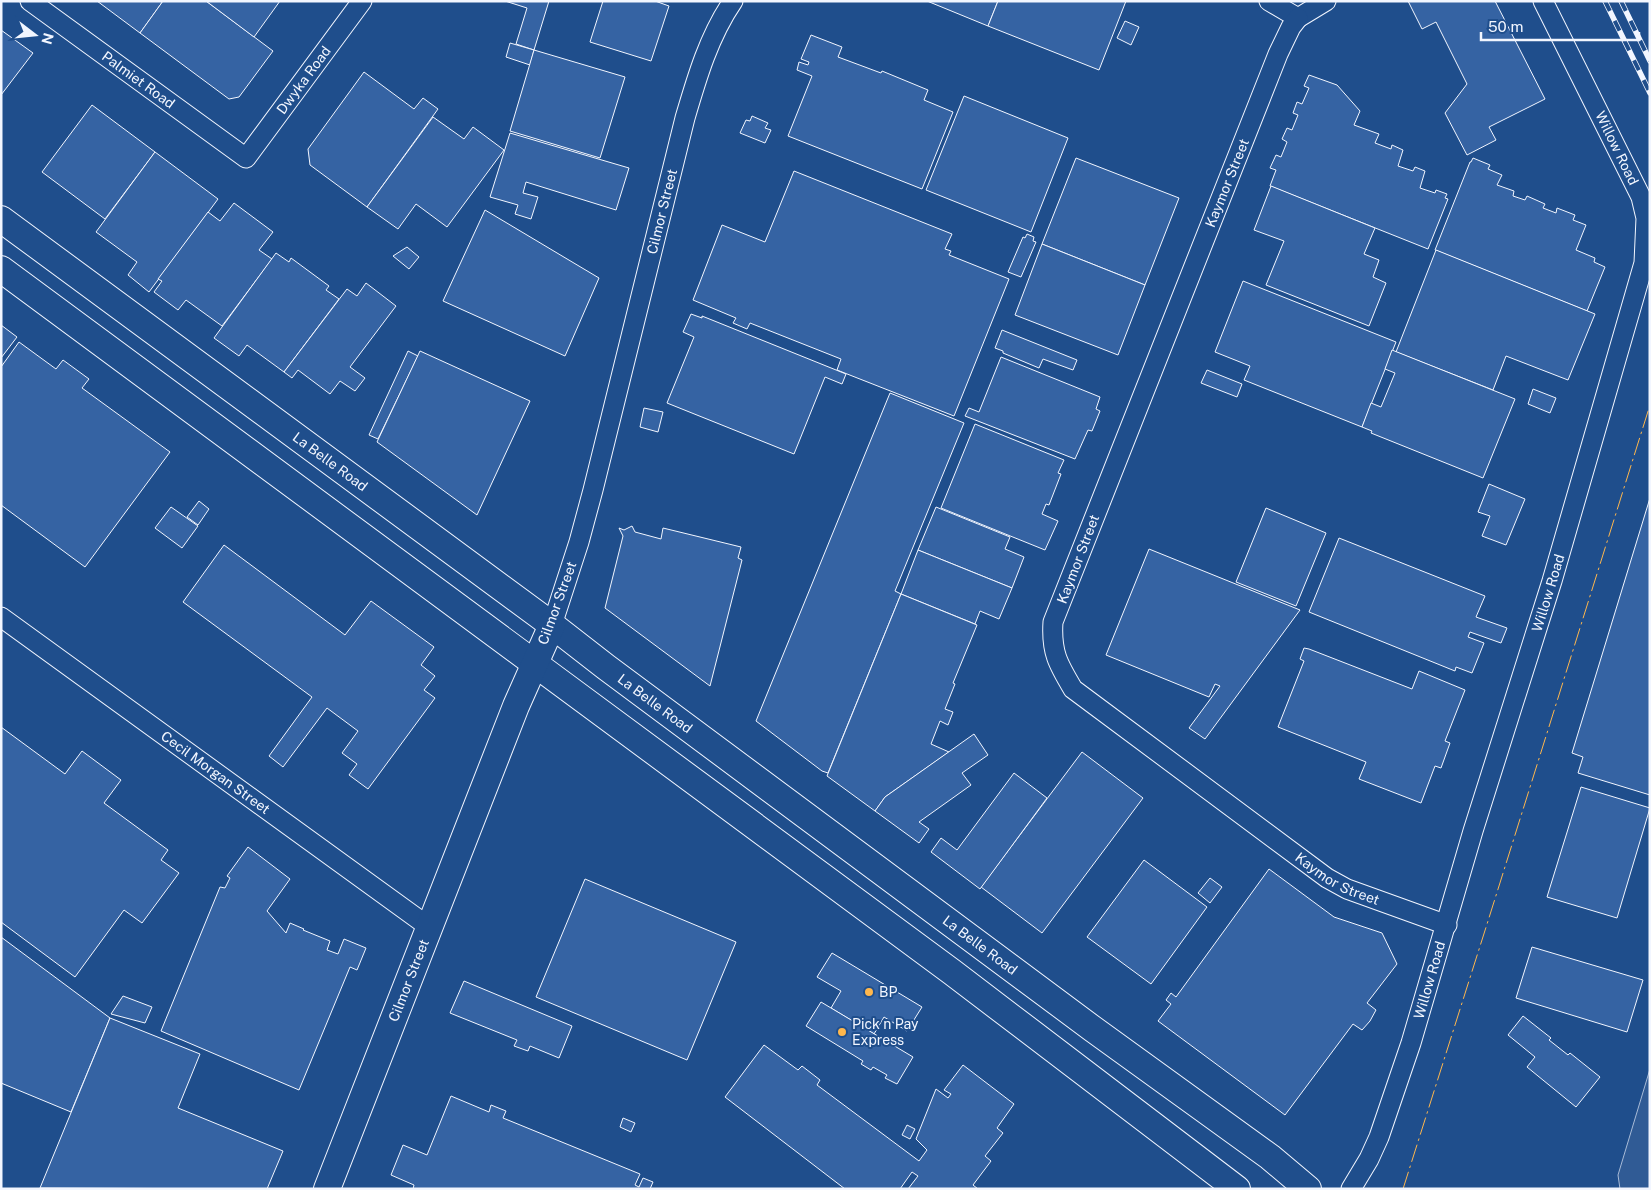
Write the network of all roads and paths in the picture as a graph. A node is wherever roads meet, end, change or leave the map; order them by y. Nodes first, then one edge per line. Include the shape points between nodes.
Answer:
1 (30, 1) edge
2 (362, 1) edge
3 (733, 1) edge
4 (1269, 1) edge
5 (1326, 1) edge
6 (1543, 1) edge
7 (1298, 18) junction
8 (246, 158) joint
9 (1, 219) edge
10 (1, 269) edge
11 (1, 618) edge
12 (552, 625) junction
13 (534, 664) junction
14 (1446, 925) junction
15 (429, 927) junction
16 (327, 1189) edge
17 (1237, 1189) edge
18 (1308, 1189) edge
19 (1351, 1189) edge

1 - 8 street, Palmiet Road
2 - 8 street, Dwyka Road
3 - 12 street, Cilmor Street via 709,45 692,92 586,516
4 - 7 street
5 - 7 street
6 - 14 street, Willow Road via 1641,197 1646,218 1644,263 1552,581
7 - 14 street, Kaymor Street via 1281,46 1149,378 1053,622 1052,641 1055,656 1073,689 1327,878 1347,889
9 - 12 main road, La Belle Road
10 - 13 main road
11 - 15 street, Cecil Morgan Street
12 - 13 main road, Cilmor Street
12 - 18 main road, La Belle Road via 1093,1029 1270,1157
13 - 15 main road, Cilmor Street
13 - 17 main road via 952,972
14 - 19 street, Willow Road via 1380,1133
15 - 16 main road, Cilmor Street

